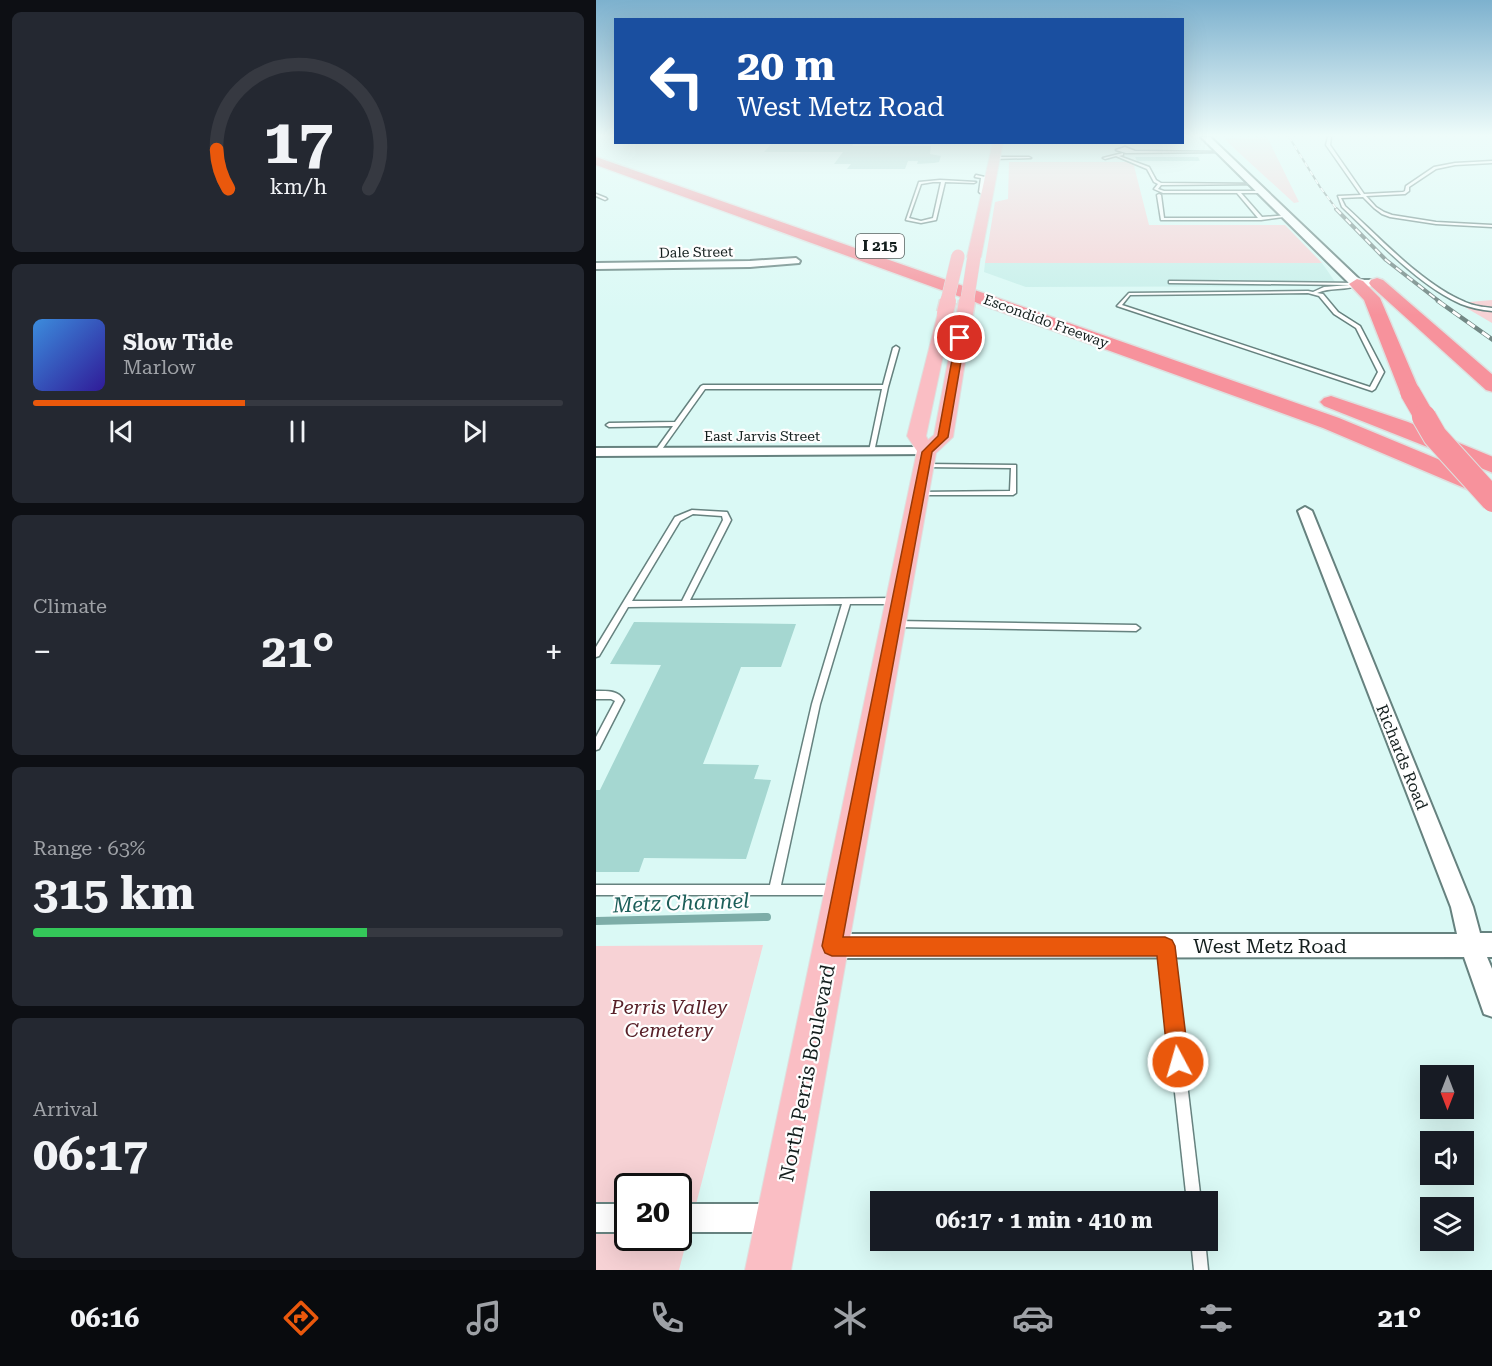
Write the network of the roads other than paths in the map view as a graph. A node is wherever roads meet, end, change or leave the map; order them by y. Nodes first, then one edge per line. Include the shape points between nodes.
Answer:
1 (599, 196) edge
2 (695, 196) edge
3 (733, 196) edge
4 (915, 196) edge
5 (940, 196) edge
6 (988, 196) edge
7 (1159, 196) edge
8 (1240, 196) edge
9 (1269, 196) edge
10 (1277, 196) edge
11 (1358, 196) edge
12 (1365, 196) edge
13 (605, 199) dead end
14 (1295, 215) junction
15 (1261, 219) junction
16 (1493, 226) edge
17 (960, 249) dead end
18 (903, 254) dead end
19 (1345, 255) dead end
20 (796, 261) dead end
21 (596, 266) edge
22 (937, 266) dead end
23 (1366, 279) junction
24 (983, 282) dead end
25 (1171, 282) dead end
26 (1315, 282) junction
27 (1317, 291) junction
28 (1493, 310) edge
29 (1164, 344) dead end
30 (896, 348) dead end
31 (1493, 386) edge
32 (885, 387) junction
33 (610, 424) dead end
34 (677, 424) junction
35 (872, 451) junction
36 (596, 452) edge
37 (658, 452) junction
38 (1493, 466) edge
39 (924, 470) junction
40 (1493, 492) edge
41 (1493, 500) edge
42 (1305, 511) dead end
43 (847, 602) junction
44 (625, 604) junction
45 (684, 604) junction
46 (897, 613) junction
47 (1136, 628) dead end
48 (596, 654) edge
49 (596, 695) edge
50 (596, 747) edge
51 (596, 890) edge
52 (774, 890) junction
53 (842, 890) junction
54 (1482, 945) edge
55 (832, 946) junction
56 (1165, 946) junction
57 (1493, 1005) edge
58 (1193, 1191) edge
59 (596, 1218) edge
60 (614, 1218) edge
61 (692, 1218) edge
62 (778, 1218) junction
63 (1199, 1251) edge
64 (768, 1270) edge
65 (1201, 1270) edge

1 - 13 lane
2 - 40 highway, Escondido Freeway / I 215 via 1321,419
3 - 18 highway, I 215
4 - 5 lane via 907,219 911,221 935,219
6 - 39 main road, North Perris Boulevard, bridge via 943,437
7 - 15 lane via 1162,219
8 - 15 lane
9 - 14 main road
10 - 14 main road
11 - 28 lane via 1339,197 1343,206 1391,250 1458,301
12 - 16 lane via 1384,214 1438,223
14 - 15 lane
14 - 19 main road
14 - 23 main road
17 - 39 main road, North Perris Boulevard, bridge via 916,436
20 - 21 street, Dale Street
22 - 24 highway, Escondido Freeway
23 - 26 lane
23 - 27 lane via 1349,289
23 - 31 highway
23 - 41 highway, bridge via 1410,392 1435,436
25 - 26 lane
26 - 27 lane
27 - 27 lane via 1336,313 1358,327 1381,372 1372,389 1119,306 1129,294 1138,293
29 - 38 highway via 1357,411
30 - 32 lane
32 - 34 lane via 703,387
32 - 35 lane
33 - 34 lane
34 - 37 lane
35 - 37 street, East Jarvis Street
35 - 39 street, East Jarvis Street
36 - 37 street, East Jarvis Street
39 - 39 lane via 1013,493 1014,466
39 - 46 main road, North Perris Boulevard
42 - 54 street, Richards Road via 1462,907
43 - 45 lane
43 - 46 lane
43 - 52 lane via 816,704
44 - 45 lane
44 - 45 lane via 681,515 725,514 727,520
44 - 48 lane
46 - 47 lane
46 - 53 main road, North Perris Boulevard
49 - 50 lane via 613,695 620,700
51 - 52 lane
52 - 53 lane
53 - 55 main road, North Perris Boulevard
54 - 56 street, West Metz Road
54 - 57 street, Richards Road
55 - 56 street, West Metz Road
55 - 62 main road, North Perris Boulevard
56 - 58 lane
59 - 60 street
61 - 62 street
62 - 64 main road, North Perris Boulevard
63 - 65 lane

